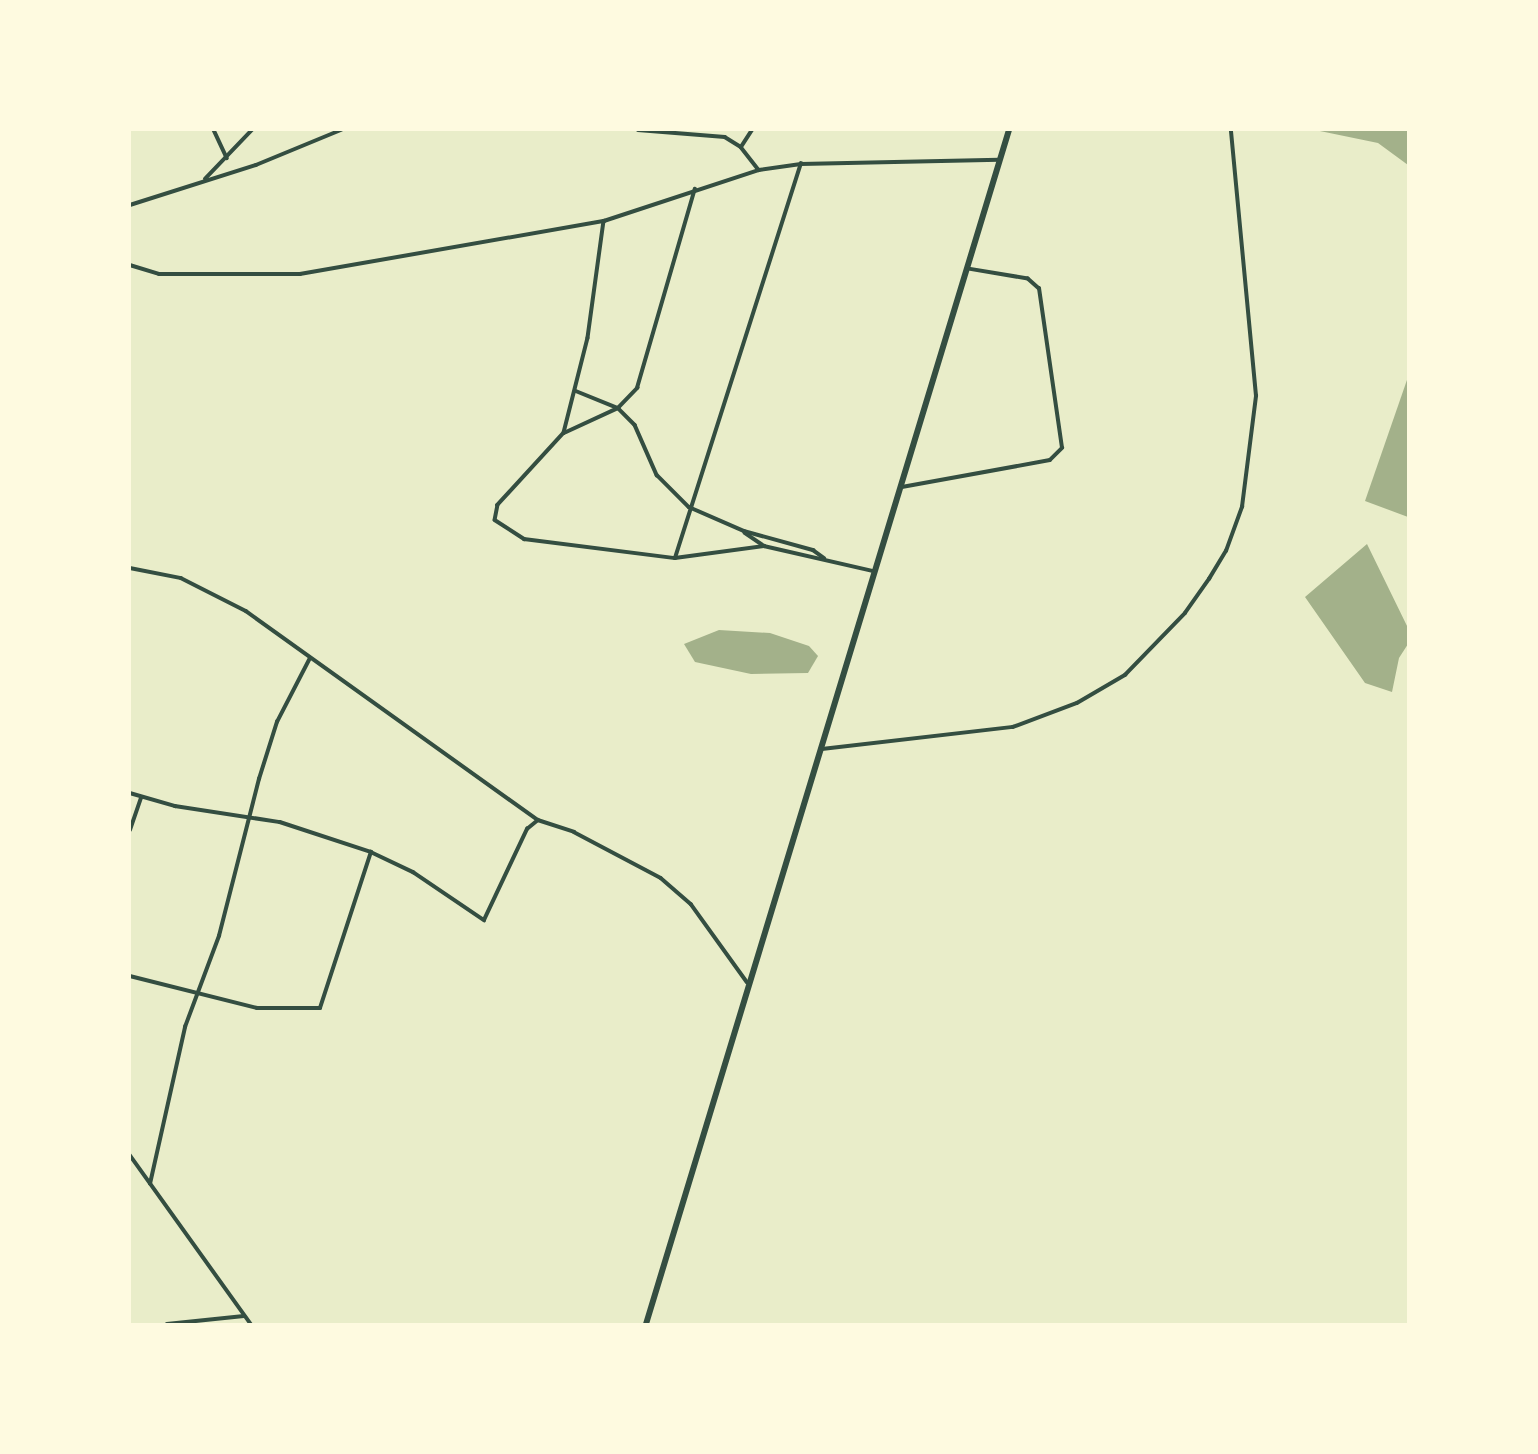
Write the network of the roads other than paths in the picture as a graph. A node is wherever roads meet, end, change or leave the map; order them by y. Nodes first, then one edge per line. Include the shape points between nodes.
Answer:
1 (214, 130) edge
2 (252, 130) edge
3 (341, 130) edge
4 (638, 130) edge
5 (752, 130) edge
6 (1009, 130) edge
7 (1231, 130) edge
8 (679, 131) edge
9 (741, 147) junction
10 (227, 159) junction
11 (999, 160) junction
12 (801, 164) junction
13 (758, 170) junction
14 (203, 181) junction
15 (695, 189) junction
16 (130, 205) edge
17 (604, 221) junction
18 (130, 265) edge
19 (968, 269) junction
20 (576, 391) junction
21 (618, 408) junction
22 (564, 433) junction
23 (902, 487) junction
24 (689, 507) junction
25 (744, 531) junction
26 (764, 546) junction
27 (675, 558) junction
28 (824, 558) junction
29 (130, 568) edge
30 (876, 572) junction
31 (309, 660) junction
32 (820, 749) junction
33 (130, 793) edge
34 (141, 798) junction
35 (249, 818) junction
36 (538, 820) junction
37 (130, 830) edge
38 (371, 852) junction
39 (130, 976) edge
40 (747, 982) junction
41 (197, 995) junction
42 (130, 1155) edge
43 (150, 1184) junction
44 (244, 1316) junction
45 (200, 1323) edge
46 (167, 1325) edge
47 (251, 1325) edge
48 (646, 1325) edge

1 - 10 street
2 - 10 street
3 - 14 street
4 - 8 street
5 - 9 street
6 - 11 main road
7 - 32 street via 1256,396 1242,507 1226,551 1209,579 1185,613 1125,676 1077,703 1013,727
8 - 9 street via 725,137
9 - 13 street
10 - 14 street
11 - 12 street
11 - 19 main road
12 - 13 street
12 - 24 street
13 - 15 street
14 - 16 street
15 - 17 street
15 - 21 street via 637,388
17 - 18 street via 300,274 172,275
17 - 20 street
19 - 23 main road
19 - 23 street via 1028,279 1039,289 1062,448 1050,460
20 - 21 street
20 - 22 street
21 - 22 street
21 - 24 street via 644,439 662,484
22 - 27 street via 498,505 498,526 533,541
23 - 30 main road
24 - 25 street
24 - 27 street
25 - 26 street
25 - 28 street via 813,550
26 - 27 street
26 - 28 street
28 - 30 street
29 - 31 street via 181,578 246,611
30 - 32 main road
31 - 35 street via 277,722
31 - 36 street
32 - 40 main road
33 - 34 street
34 - 35 street
34 - 37 street
35 - 38 street via 280,822
35 - 41 street via 219,936
36 - 38 street via 527,829 484,920 413,872
36 - 40 street via 575,832 661,878 691,904
38 - 41 street via 320,1008 257,1008
39 - 41 street
40 - 48 main road
41 - 43 street via 158,1132
42 - 43 street
43 - 44 street
44 - 45 street
44 - 47 street
45 - 46 street

